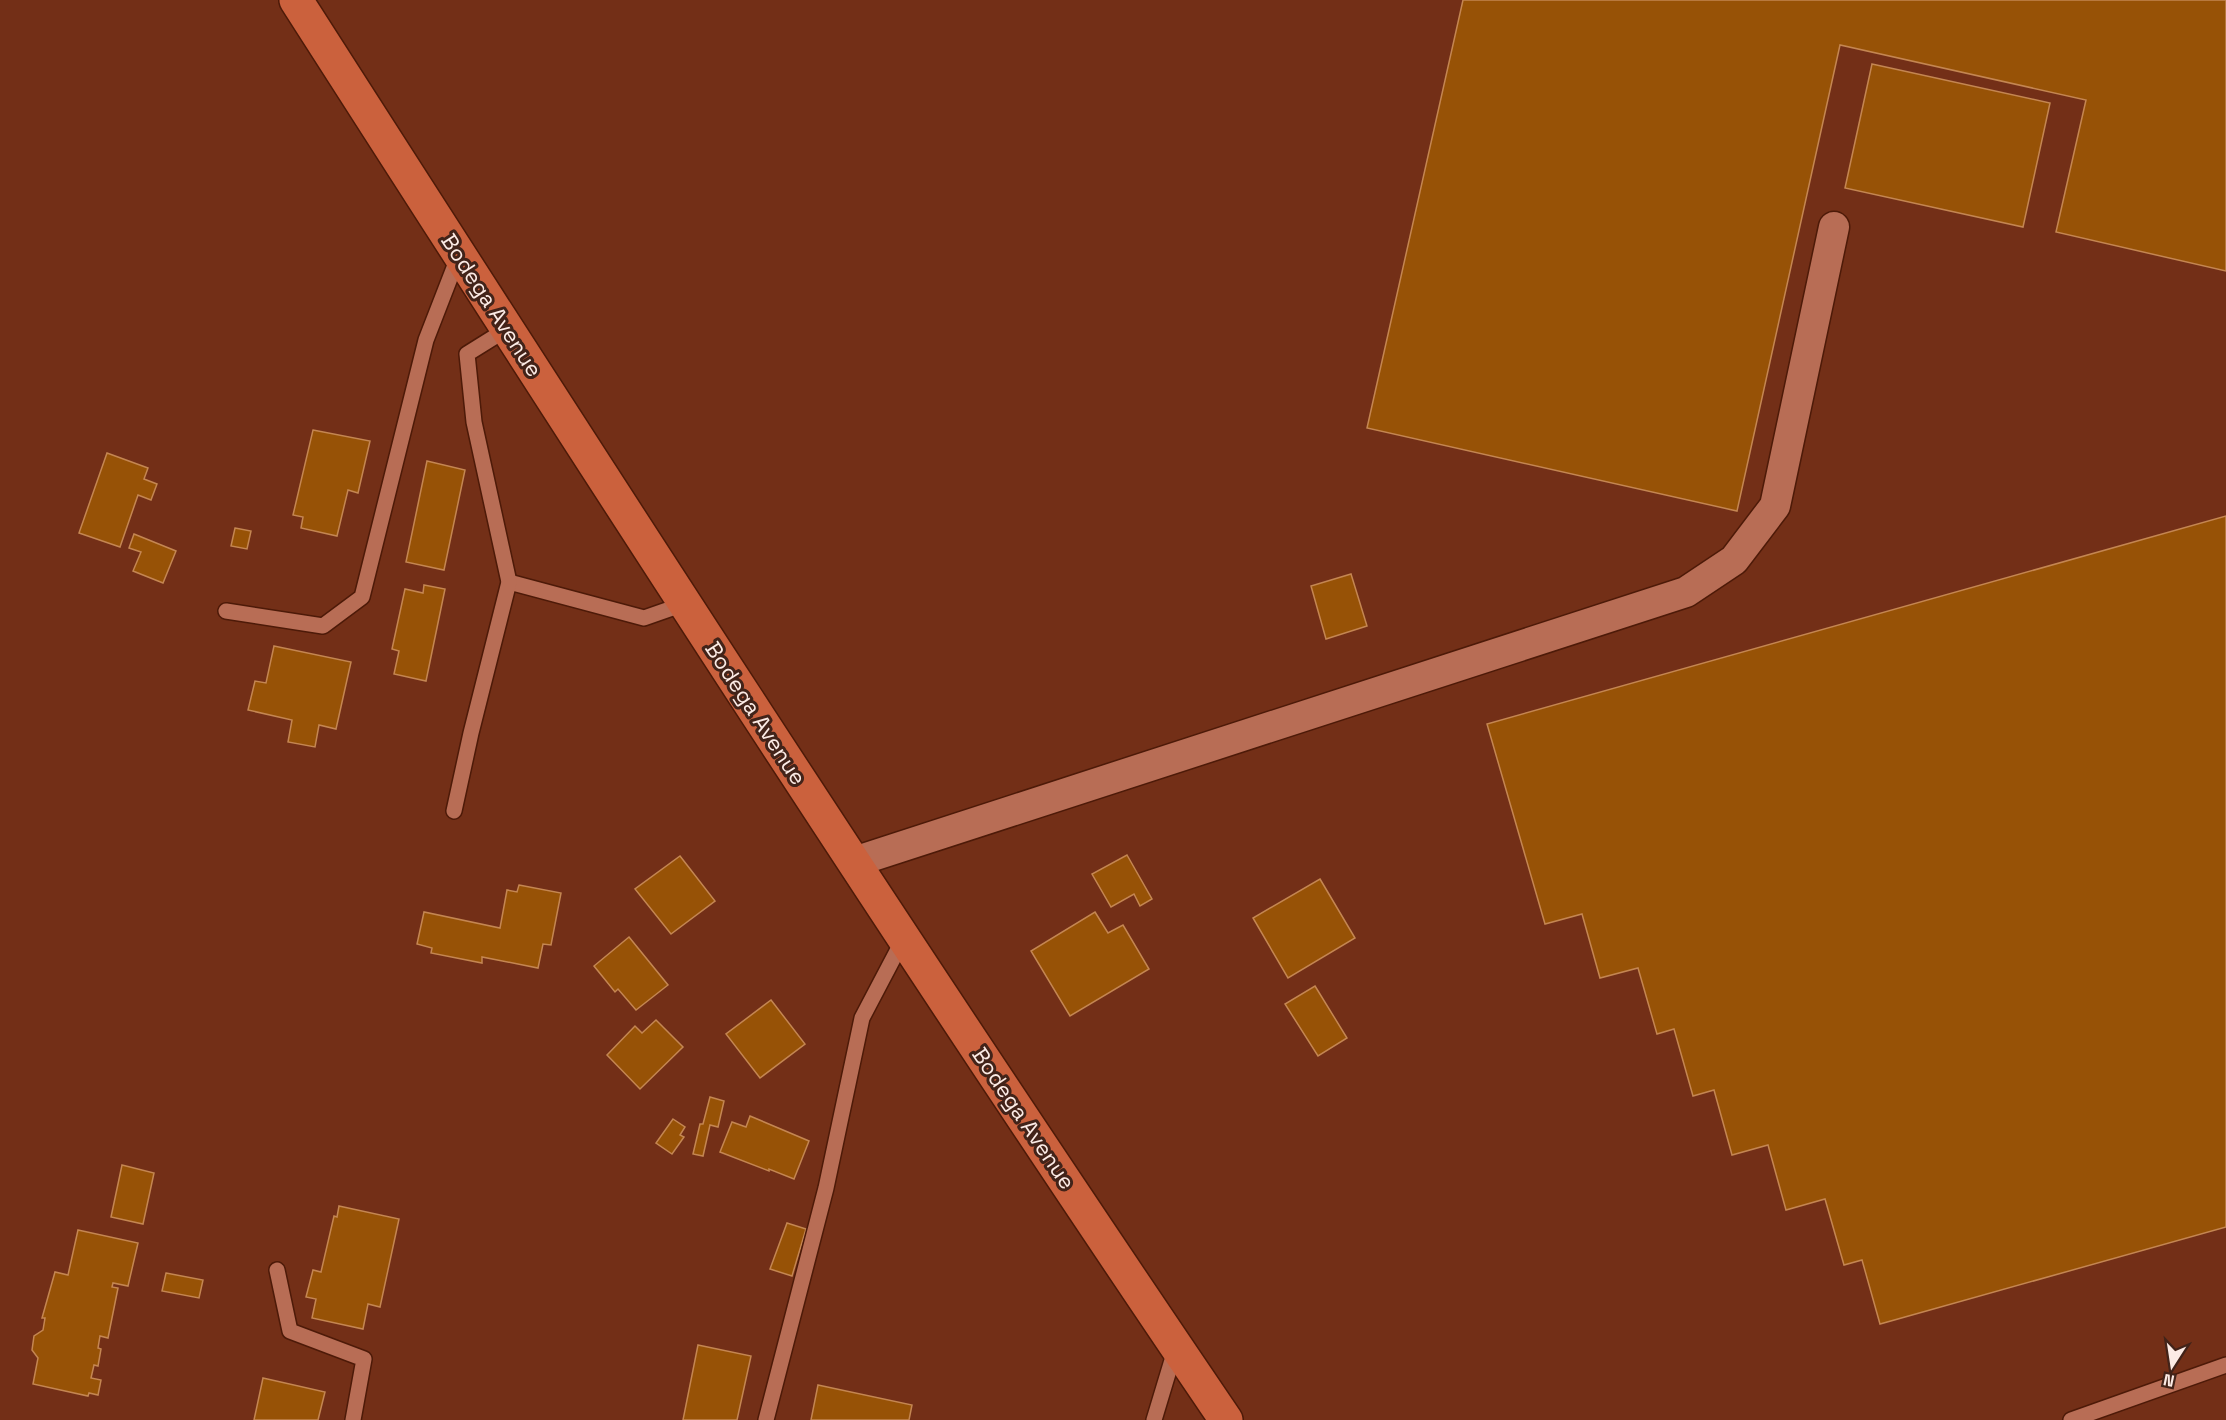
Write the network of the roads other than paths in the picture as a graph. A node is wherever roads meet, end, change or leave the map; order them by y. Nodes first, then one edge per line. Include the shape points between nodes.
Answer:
1 (296, 0) edge
2 (1834, 227) dead end
3 (459, 255) junction
4 (507, 329) junction
5 (509, 582) junction
6 (684, 603) junction
7 (226, 611) dead end
8 (454, 811) dead end
9 (854, 862) junction
10 (904, 938) junction
11 (277, 1270) dead end
12 (1176, 1347) junction
13 (2226, 1365) edge
14 (353, 1420) edge
15 (766, 1420) edge
16 (1154, 1420) edge
17 (1226, 1420) edge
18 (2071, 1420) edge

1 - 3 main road, Bodega Avenue
2 - 9 street via 1775,507 1734,560 1686,592
3 - 4 main road, Bodega Avenue
3 - 7 lane via 426,340 362,597 323,626
4 - 5 lane via 467,354 474,422
4 - 6 main road, Bodega Avenue
5 - 6 lane via 644,618
5 - 8 lane
6 - 9 main road, Bodega Avenue
9 - 10 main road, Bodega Avenue
10 - 12 main road, Bodega Avenue
10 - 15 lane via 862,1018 826,1188
11 - 14 lane via 290,1331 364,1359
12 - 16 lane
12 - 17 main road, Bodega Avenue
13 - 18 lane

